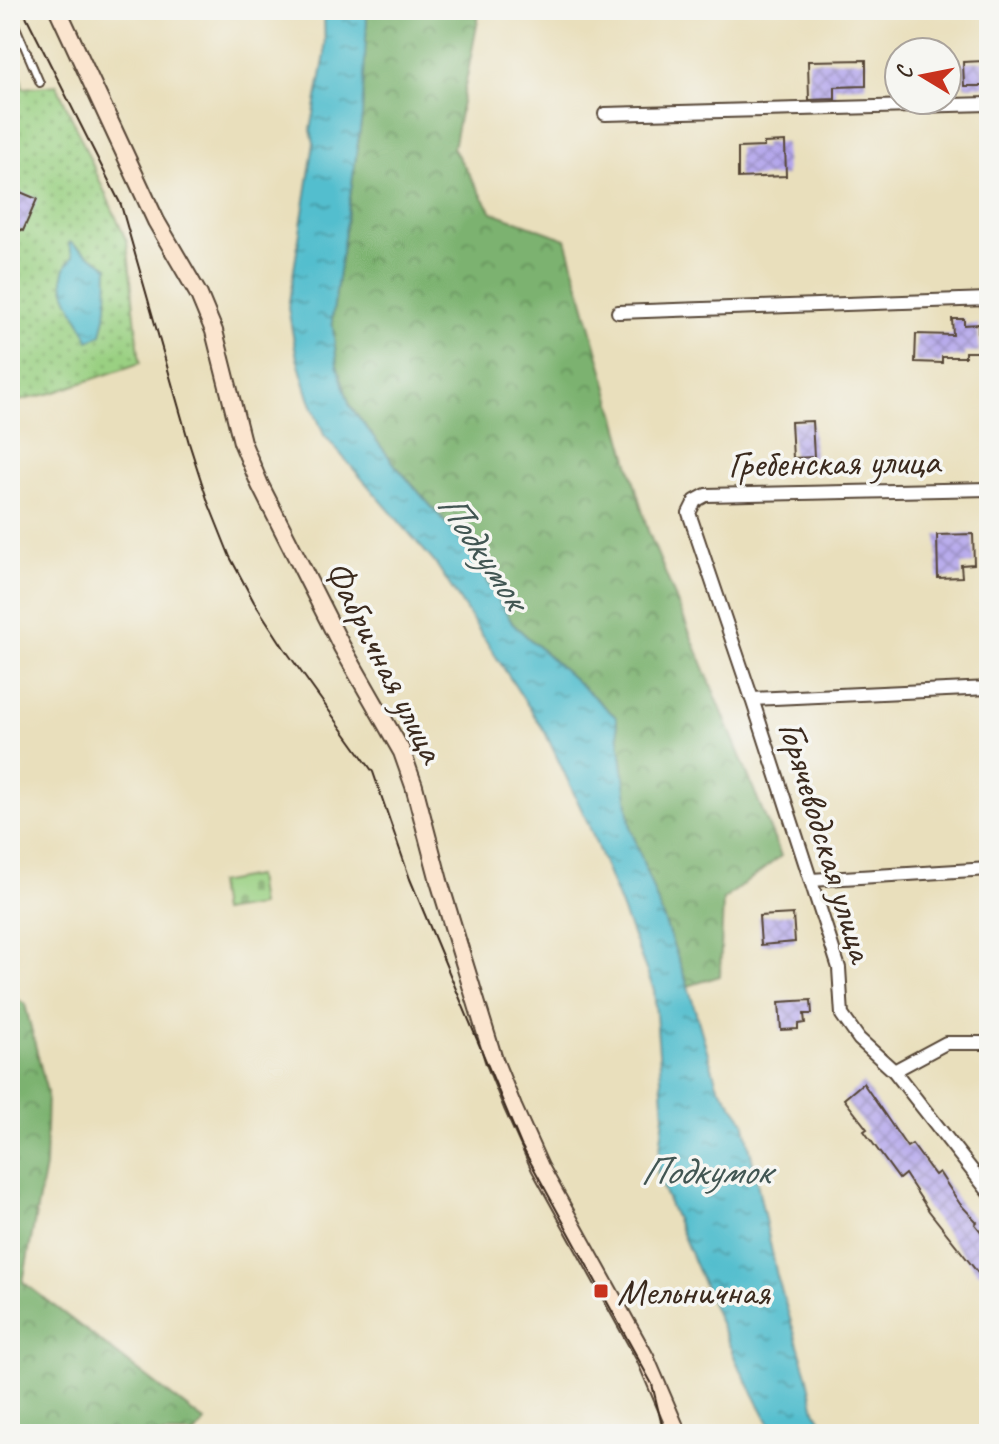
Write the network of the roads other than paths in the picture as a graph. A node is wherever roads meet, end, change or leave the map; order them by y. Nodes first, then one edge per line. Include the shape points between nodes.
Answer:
1 (58, 10) edge
2 (10, 13) edge
3 (40, 83) dead end
4 (989, 104) edge
5 (605, 114) dead end
6 (989, 299) edge
7 (618, 312) dead end
8 (989, 489) edge
9 (689, 513) joint
10 (989, 688) edge
11 (752, 699) junction
12 (989, 869) edge
13 (811, 880) junction
14 (989, 1043) edge
15 (894, 1071) junction
16 (989, 1192) edge
17 (678, 1434) edge

1 - 17 main road, Фабричная улица via 156,221 199,295 260,485 402,752 494,1060 513,1107 540,1167 645,1357
2 - 3 lane
4 - 5 street
6 - 7 street
8 - 9 street, Гребенская улица via 706,495
9 - 11 street, Горячеводская улица
10 - 11 street
11 - 13 street, Горячеводская улица
12 - 13 street
13 - 15 street, Горячеводская улица via 839,968 842,1015
14 - 15 street via 946,1043
15 - 16 street, Горячеводская улица

